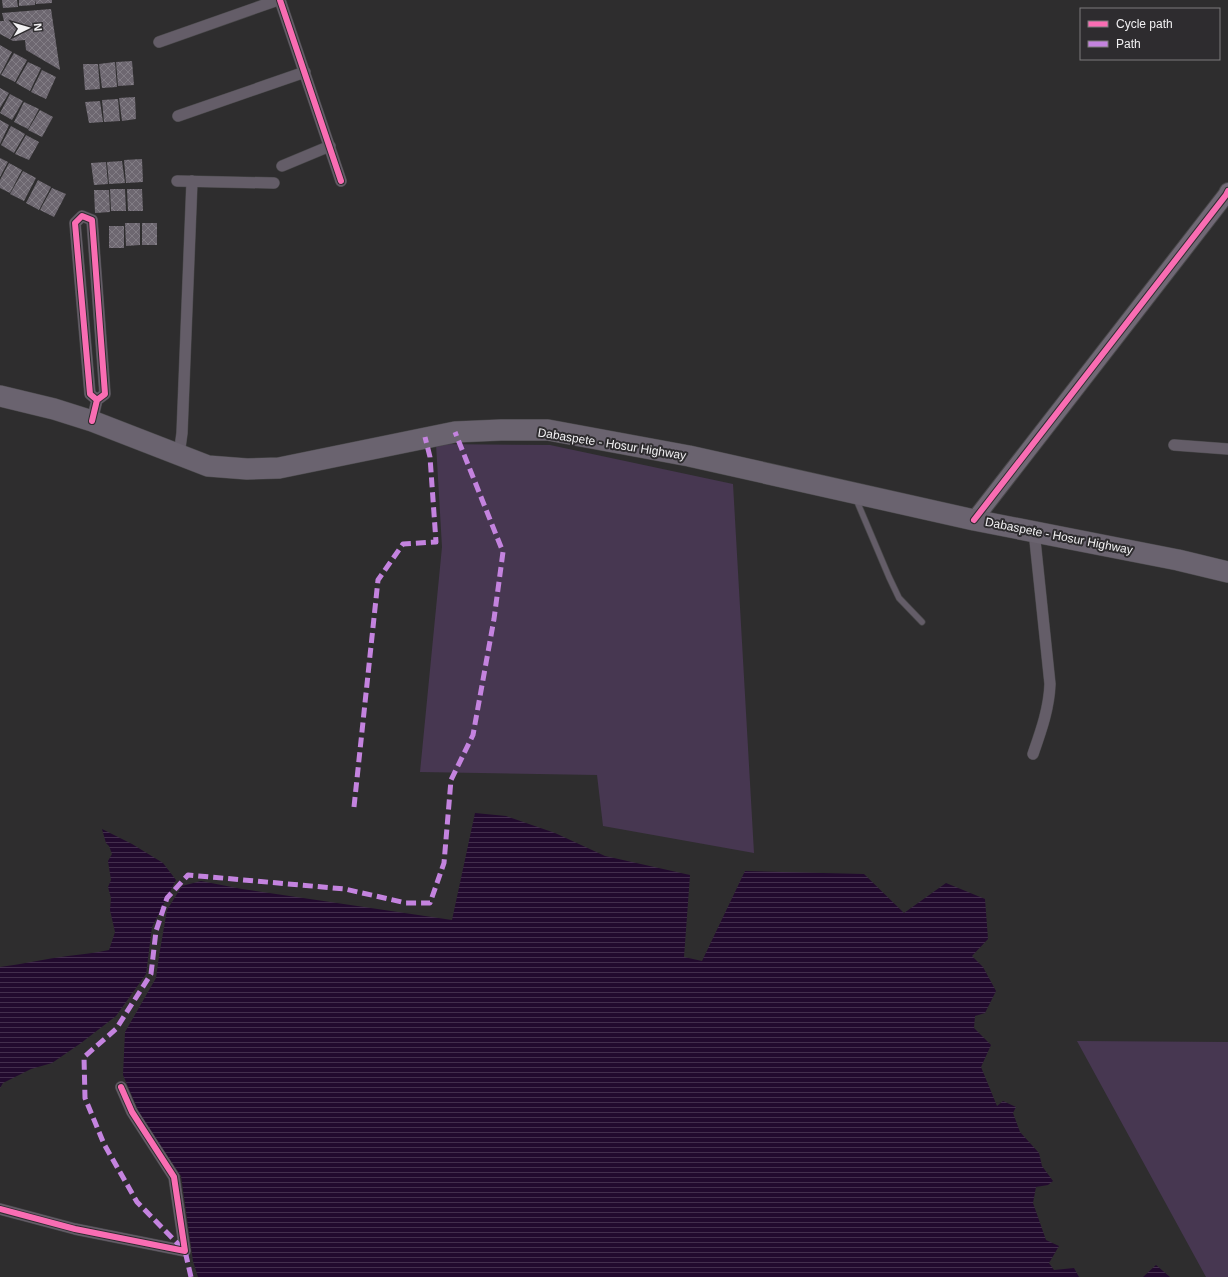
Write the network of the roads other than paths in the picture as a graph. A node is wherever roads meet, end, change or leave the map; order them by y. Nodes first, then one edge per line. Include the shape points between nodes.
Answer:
1 (279, 0) edge
2 (159, 42) dead end
3 (305, 72) junction
4 (178, 116) dead end
5 (330, 146) junction
6 (282, 166) dead end
7 (177, 181) dead end
8 (192, 181) junction
9 (341, 181) dead end
10 (274, 183) dead end
11 (1228, 191) edge
12 (0, 396) edge
13 (96, 400) junction
14 (92, 421) junction
15 (1174, 445) dead end
16 (1228, 449) edge
17 (179, 455) junction
18 (853, 493) junction
19 (974, 520) junction
20 (1034, 531) junction
21 (1228, 572) edge
22 (922, 622) dead end
23 (1033, 754) dead end
24 (121, 1087) dead end
25 (0, 1209) edge

1 - 2 street
1 - 3 street
3 - 4 street
3 - 5 street
5 - 6 street
5 - 9 street
7 - 8 street
8 - 10 street
8 - 17 street
11 - 19 street
12 - 14 highway, Dabaspete - Hosur Highway
13 - 13 street via 90,394 75,223 82,216 92,220 105,394
13 - 14 street
14 - 17 highway, Dabaspete - Hosur Highway
15 - 16 street
17 - 18 highway, Dabaspete - Hosur Highway via 208,466 279,468 455,432 548,430 689,456
18 - 19 highway, Dabaspete - Hosur Highway
18 - 22 lane via 899,598
19 - 20 highway, Dabaspete - Hosur Highway
20 - 21 highway, Dabaspete - Hosur Highway
20 - 23 street via 1050,697
24 - 25 street via 132,1112 174,1177 185,1251 75,1229

